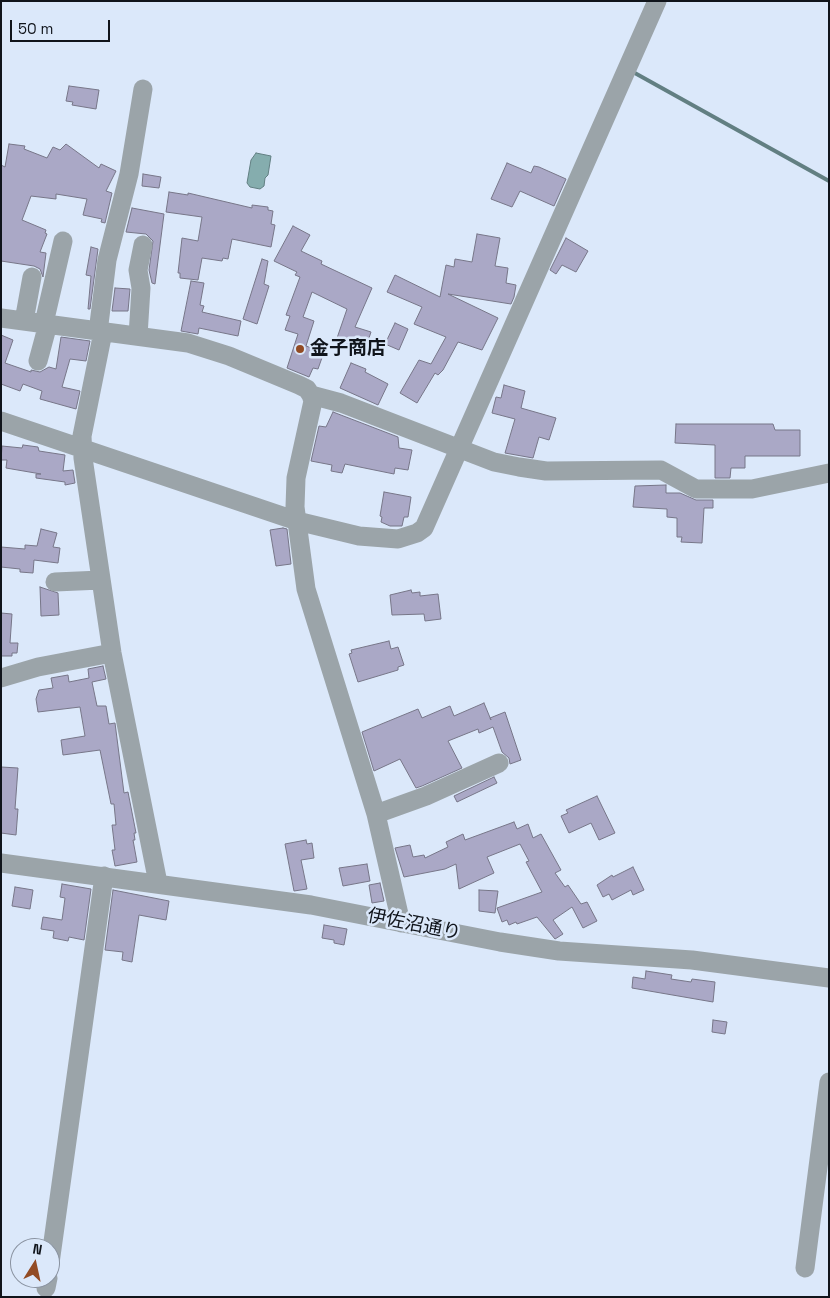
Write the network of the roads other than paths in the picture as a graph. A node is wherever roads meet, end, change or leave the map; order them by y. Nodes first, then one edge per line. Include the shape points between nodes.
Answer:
1 (657, 1) edge
2 (143, 90) dead end
3 (63, 242) dead end
4 (143, 245) dead end
5 (32, 277) dead end
6 (1, 318) edge
7 (24, 321) junction
8 (46, 324) junction
9 (100, 332) junction
10 (138, 336) junction
11 (38, 361) dead end
12 (311, 395) junction
13 (1, 421) edge
14 (82, 448) junction
15 (458, 448) junction
16 (829, 472) edge
17 (297, 521) junction
18 (101, 580) junction
19 (55, 582) dead end
20 (112, 653) junction
21 (1, 678) edge
22 (499, 762) dead end
23 (376, 814) junction
24 (1, 862) edge
25 (104, 876) junction
26 (158, 883) junction
27 (400, 923) junction
28 (829, 978) edge
29 (829, 1082) edge
30 (53, 1238) edge
31 (805, 1268) dead end

1 - 15 street
2 - 9 street via 129,174 107,260
3 - 8 street
4 - 10 street via 138,270 141,288
5 - 7 street
6 - 7 street
7 - 8 street
8 - 9 street
8 - 11 street
9 - 10 street
9 - 14 street
10 - 12 street via 188,343 221,354 299,385
12 - 15 street via 341,403
12 - 17 street via 313,401 296,478
13 - 14 street
14 - 17 street
14 - 18 street
15 - 16 street via 494,462 546,471 661,470 696,489 752,489
15 - 17 street via 424,528 417,533 398,539 359,536
17 - 23 street via 306,589
18 - 19 street
18 - 20 street
20 - 21 street via 38,667
20 - 26 street
22 - 23 street via 426,796
23 - 27 street
24 - 25 street, 伊佐沼通り
25 - 26 street, 伊佐沼通り
25 - 30 street
26 - 27 street, 伊佐沼通り via 311,905
27 - 28 street, 伊佐沼通り via 559,950 692,960
29 - 31 street

